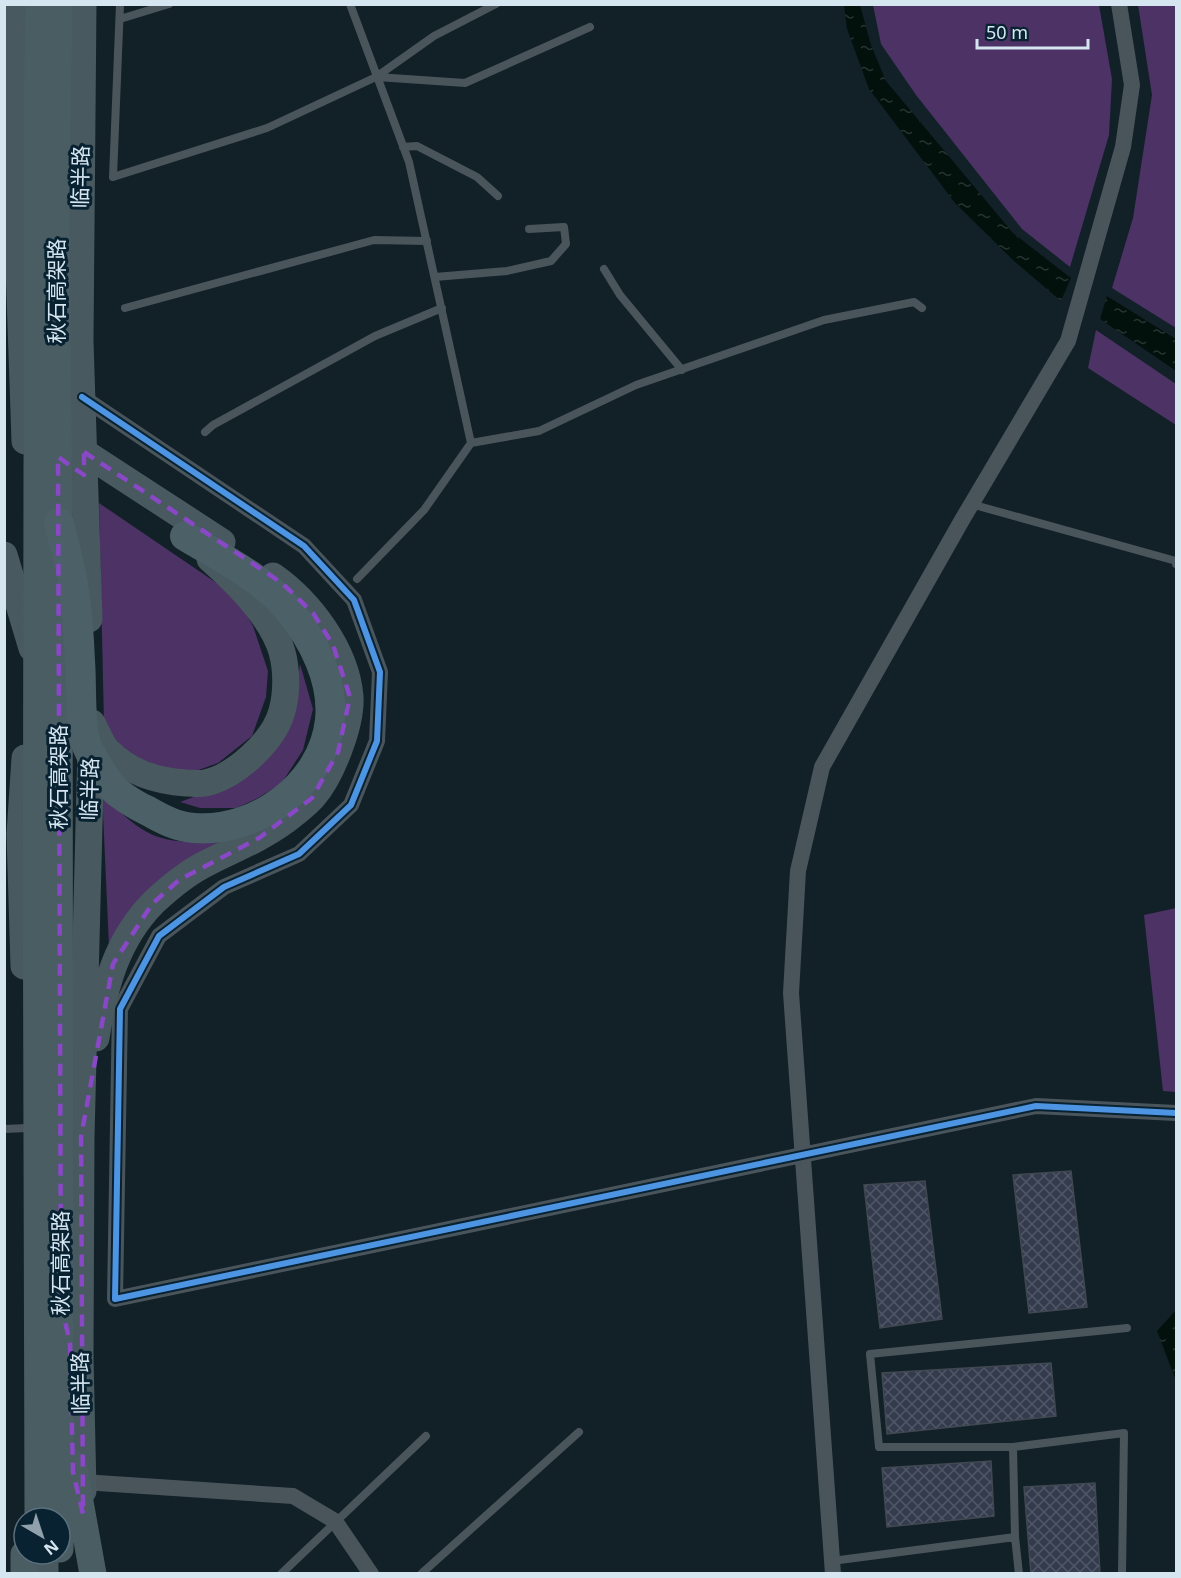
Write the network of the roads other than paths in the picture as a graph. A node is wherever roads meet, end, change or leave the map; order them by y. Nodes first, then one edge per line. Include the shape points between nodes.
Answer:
1 (59, 4) edge
2 (83, 4) edge
3 (120, 4) edge
4 (169, 4) edge
5 (350, 4) edge
6 (496, 4) edge
7 (1119, 4) edge
8 (24, 7) edge
9 (120, 19) junction
10 (590, 27) dead end
11 (376, 77) junction
12 (4, 94) edge
13 (403, 147) junction
14 (498, 196) dead end
15 (80, 197) junction
16 (11, 213) edge
17 (529, 229) dead end
18 (427, 241) junction
19 (604, 269) dead end
20 (435, 277) junction
21 (125, 308) dead end
22 (442, 308) junction
23 (922, 308) dead end
24 (682, 370) junction
25 (82, 397) junction
26 (4, 399) edge
27 (4, 422) edge
28 (205, 432) dead end
29 (471, 443) junction
30 (123, 490) junction
31 (971, 504) junction
32 (59, 523) junction
33 (185, 537) junction
34 (4, 555) edge
35 (1176, 564) edge
36 (357, 579) dead end
37 (32, 648) junction
38 (92, 723) junction
39 (1176, 1113) edge
40 (16, 1128) edge
41 (81, 1137) junction
42 (802, 1155) junction
43 (61, 1304) junction
44 (1127, 1328) dead end
45 (38, 1428) junction
46 (579, 1432) dead end
47 (426, 1436) dead end
48 (1013, 1447) junction
49 (83, 1482) junction
50 (25, 1506) edge
51 (38, 1506) edge
52 (43, 1506) edge
53 (60, 1506) edge
54 (335, 1521) junction
55 (1014, 1537) junction
56 (832, 1567) edge
57 (81, 1574) edge
58 (93, 1574) edge
59 (281, 1574) edge
60 (371, 1574) edge
61 (421, 1574) edge
62 (1019, 1574) edge
63 (1122, 1574) edge

1 - 32 highway, 秋石高架路
2 - 15 main road, 临半路
3 - 9 lane
4 - 9 lane
5 - 11 lane
6 - 11 lane via 434,36
7 - 31 street via 1132,85 1123,147 1068,341
8 - 12 main road
8 - 16 main road, 临半路
8 - 45 highway, 秋石高架路 via 36,152 38,271
9 - 11 lane via 113,177 267,128
10 - 11 lane via 465,83
11 - 13 lane
13 - 14 lane via 417,146 477,177
13 - 18 lane
15 - 16 street
15 - 25 main road, 临半路
16 - 37 main road, 临半路
17 - 20 lane via 564,227 566,243 551,261 507,271
18 - 20 lane
18 - 21 lane via 374,240
19 - 24 lane via 620,295
20 - 22 lane
22 - 28 lane via 375,336
22 - 29 lane
23 - 24 lane via 914,302 824,320
24 - 29 lane via 636,385 539,431
25 - 38 main road, 临半路
25 - 42 street via 304,546 354,600 380,672 377,741 351,805 299,854 224,887 159,936 120,1010 115,1299
26 - 30 main road
27 - 30 main road
29 - 36 lane via 424,510
30 - 33 main road
30 - 41 main road via 241,554 282,583 313,613 333,645 350,698 338,752 327,778 312,798 285,821 179,880 153,904 126,938 113,964 98,1025
31 - 35 lane
31 - 42 street via 822,767 798,871 791,993
32 - 33 highway via 73,585 86,745 116,791 141,808 170,823 217,828 265,813 309,773 330,721 330,694 309,637 287,607 242,570
32 - 43 highway, 秋石高架路
33 - 38 main road via 230,577 270,625 282,652 286,685 282,713 269,737 250,756 232,772 203,784 148,777 127,768 106,749
34 - 37 main road
37 - 40 main road, 临半路 via 20,834
38 - 41 main road, 临半路
39 - 42 street via 1036,1106
40 - 52 main road, 临半路
41 - 49 main road, 临半路
42 - 56 street
43 - 53 highway, 秋石高架路
43 - 58 highway via 70,1343 73,1472
44 - 48 lane via 870,1354 879,1447
45 - 50 highway
45 - 51 highway, 秋石高架路
46 - 61 lane
47 - 54 lane
48 - 55 lane
48 - 63 lane via 1124,1433
49 - 54 street via 293,1496
49 - 57 main road, 临半路
54 - 59 lane
54 - 60 street
55 - 56 lane
55 - 62 lane

